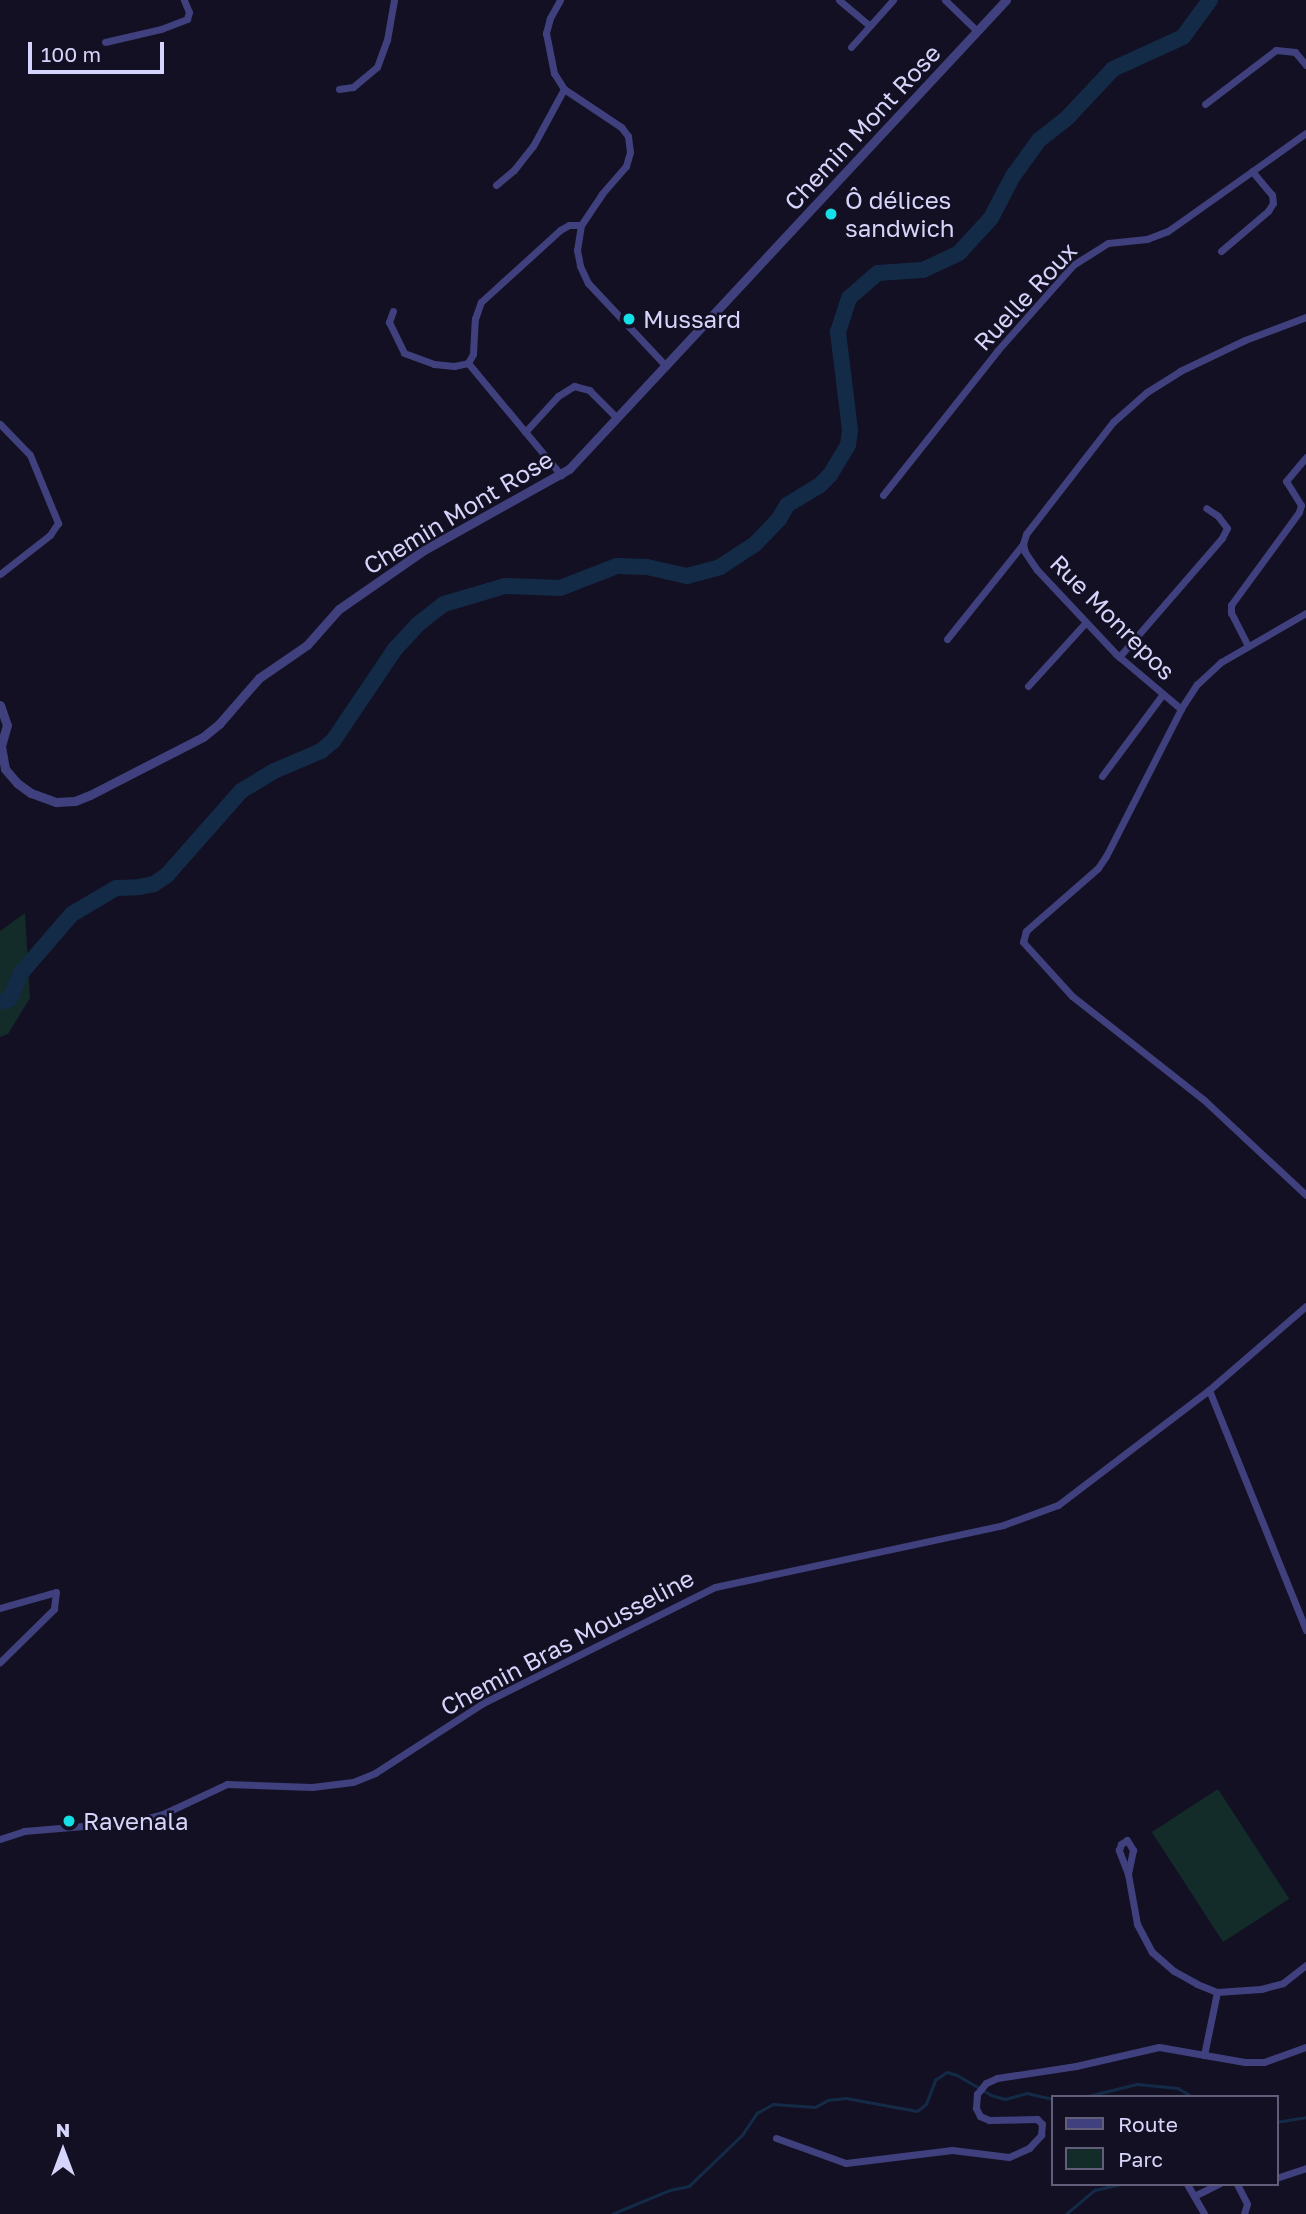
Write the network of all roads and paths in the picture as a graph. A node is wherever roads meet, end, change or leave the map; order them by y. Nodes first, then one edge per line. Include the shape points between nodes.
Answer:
1 (184, 0) edge
2 (394, 0) edge
3 (560, 0) edge
4 (839, 0) edge
5 (894, 0) edge
6 (945, 0) edge
7 (1006, 0) edge
8 (869, 24) junction
9 (977, 31) junction
10 (105, 42) dead end
11 (851, 47) dead end
12 (1306, 65) edge
13 (339, 89) dead end
14 (564, 89) junction
15 (1205, 104) dead end
16 (1306, 133) edge
17 (1252, 172) junction
18 (496, 185) dead end
19 (581, 225) junction
20 (1221, 251) dead end
21 (393, 311) dead end
22 (1306, 317) edge
23 (468, 362) junction
24 (666, 366) junction
25 (617, 418) junction
26 (0, 424) edge
27 (525, 432) junction
28 (1306, 457) edge
29 (561, 475) junction
30 (883, 495) dead end
31 (1206, 508) dead end
32 (1023, 544) junction
33 (0, 574) edge
34 (1306, 613) edge
35 (1086, 622) junction
36 (947, 639) dead end
37 (1248, 646) junction
38 (1119, 657) junction
39 (1028, 686) dead end
40 (1163, 694) junction
41 (0, 705) edge
42 (1181, 709) junction
43 (1102, 776) dead end
44 (1306, 1195) edge
45 (1306, 1306) edge
46 (1209, 1390) junction
47 (0, 1608) edge
48 (1306, 1630) edge
49 (0, 1662) edge
50 (0, 1839) edge
51 (1128, 1874) dead end
52 (1306, 1965) edge
53 (1217, 1992) junction
54 (1306, 2047) edge
55 (1204, 2055) junction
56 (776, 2138) dead end
57 (1306, 2168) edge
58 (1278, 2177) edge
59 (1188, 2186) edge
60 (1215, 2186) edge
61 (1238, 2186) edge
62 (1194, 2196) junction
63 (1204, 2214) edge
64 (1244, 2214) edge

1 - 10 street via 187,19
2 - 13 street via 377,67 353,87
3 - 14 street via 546,33 554,73
4 - 8 street
5 - 8 street
6 - 9 street
7 - 9 street, Chemin Mont Rose
8 - 11 street
9 - 24 street, Chemin Mont Rose
12 - 15 street via 1295,52 1276,50
14 - 18 street via 533,146
14 - 19 street via 628,136 626,166
16 - 17 street, Ruelle Roux
17 - 20 street via 1272,195 1273,203
17 - 30 street, Ruelle Roux via 1168,231 1147,239 1108,243 1073,265 997,351
19 - 23 street via 560,230 481,302
19 - 24 street via 576,250 588,282
21 - 23 street via 389,322 404,353 434,364
22 - 32 street, Rue Monrepos via 1190,365 1147,392 1113,422 1026,534
23 - 27 street
24 - 25 street, Chemin Mont Rose
25 - 27 street via 589,390 574,386 558,396
25 - 29 street, Chemin Mont Rose
26 - 33 street via 30,455 58,523 50,535
27 - 29 street
28 - 37 street via 1286,481 1301,505 1299,512 1231,605
29 - 41 street, Chemin Mont Rose via 424,550 348,603 307,645 259,678 203,737 83,799 56,802 17,783 1,759 7,725
31 - 38 street via 1227,528 1222,538
32 - 35 street, Rue Monrepos via 1030,561
32 - 36 street
34 - 37 street
35 - 38 street, Rue Monrepos
35 - 39 street
37 - 42 street via 1208,673
38 - 40 street, Rue Monrepos
40 - 42 street, Rue Monrepos
40 - 43 street
42 - 44 street via 1098,869 1026,931 1023,942 1072,996 1204,1100
45 - 46 street, Chemin Bras Mousseline
46 - 48 street
46 - 50 street, Chemin Bras Mousseline via 1058,1505 1003,1525 715,1587 483,1703 353,1783 312,1787 227,1784 163,1814 132,1822 24,1830
47 - 49 street via 56,1592 54,1609
51 - 53 street via 1137,1924 1152,1952 1174,1971
52 - 53 street via 1283,1983
53 - 55 street
54 - 55 street via 1264,2062 1224,2061
55 - 56 street via 1152,2048 986,2082 975,2099 980,2116 989,2120 1037,2119 1042,2124 1041,2136 1009,2157 952,2150 846,2162
57 - 58 street
59 - 62 street
60 - 62 street
61 - 64 street via 1247,2204
62 - 63 street

